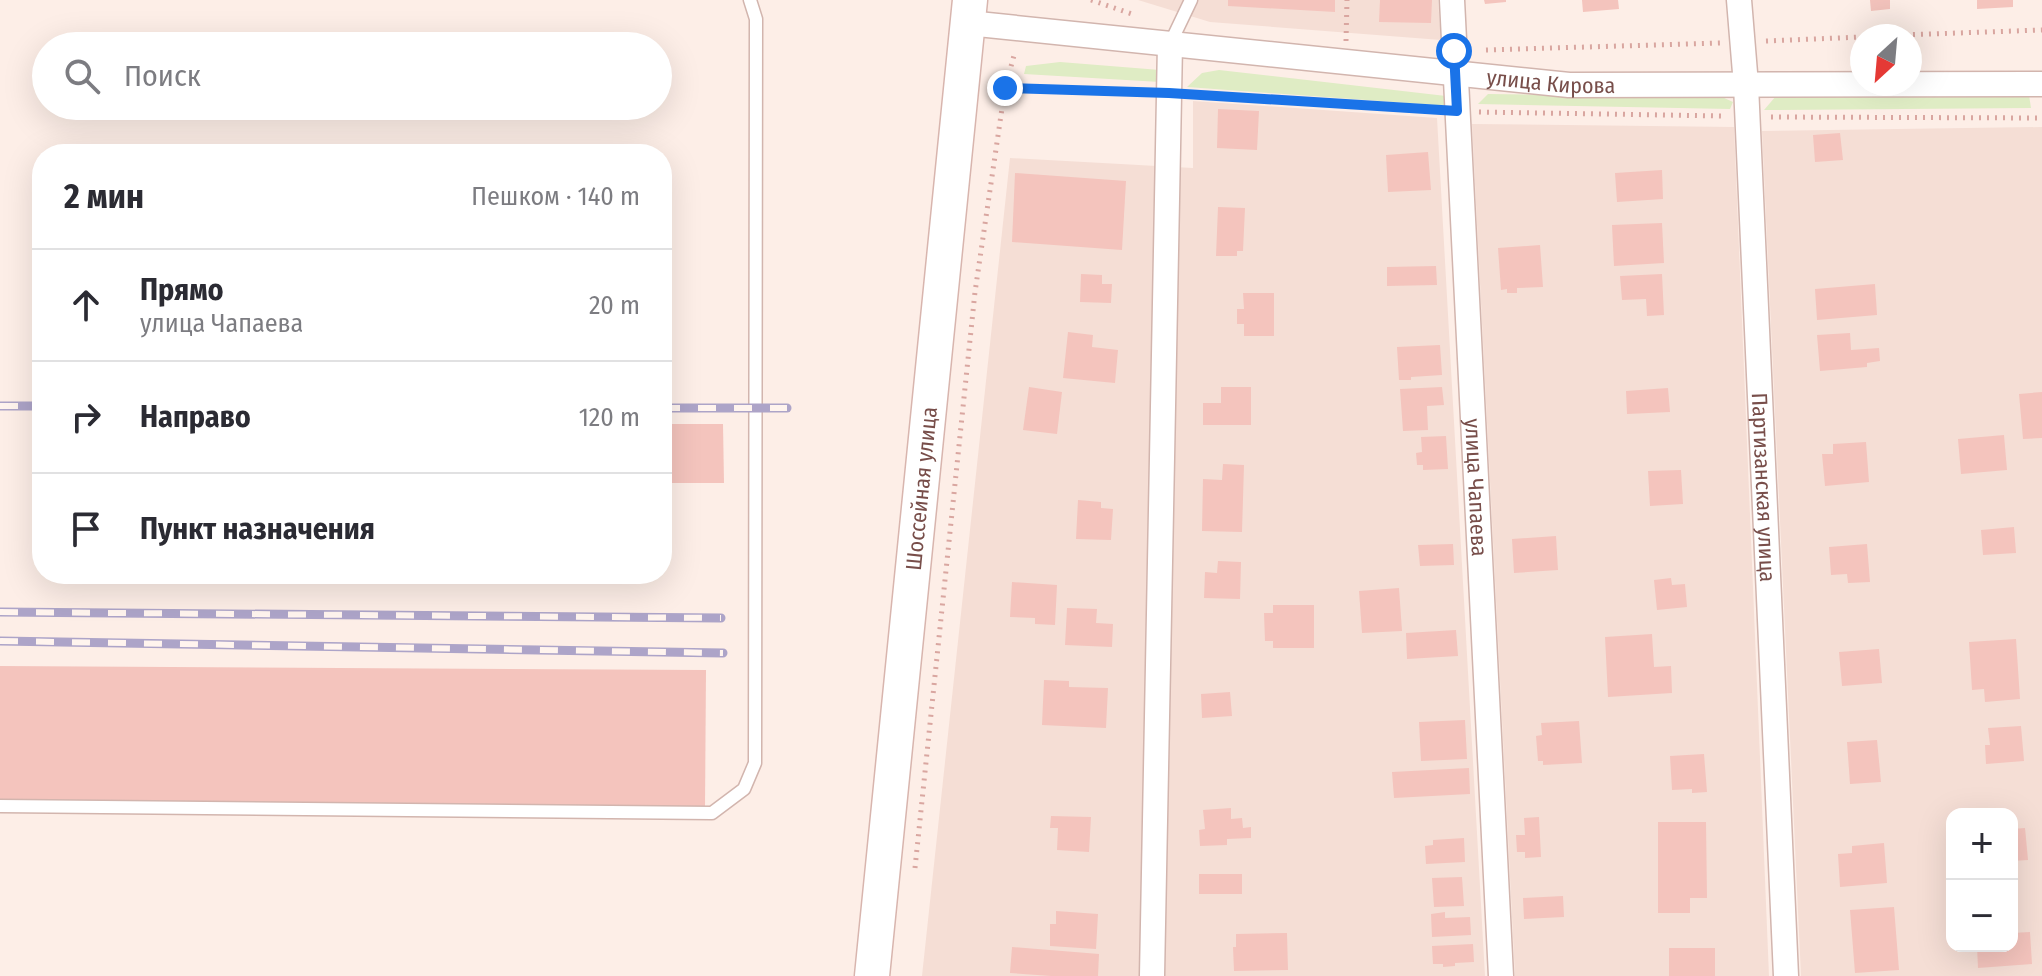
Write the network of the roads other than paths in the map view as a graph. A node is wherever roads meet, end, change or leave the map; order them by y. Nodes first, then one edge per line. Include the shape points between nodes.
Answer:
1 (750, 0) edge
2 (1191, 0) edge
3 (1452, 0) edge
4 (1739, 0) edge
5 (969, 11) edge
6 (1170, 44) junction
7 (1455, 62) junction
8 (2042, 84) edge
9 (1746, 85) junction
10 (0, 806) edge
11 (872, 976) edge
12 (1152, 976) edge
13 (1501, 976) edge
14 (1786, 976) edge

1 - 10 lane via 756,19 755,763 744,789 712,813
2 - 6 lane
3 - 7 street, улица Чапаева
4 - 9 street, Партизанская улица
5 - 6 street, улица Кирова via 1022,28
5 - 11 main road, Шоссейная улица
6 - 7 street, улица Кирова
6 - 12 street
7 - 9 street, улица Кирова via 1569,85
7 - 13 street, улица Чапаева
8 - 9 street, улица Кирова
9 - 14 street, Партизанская улица

